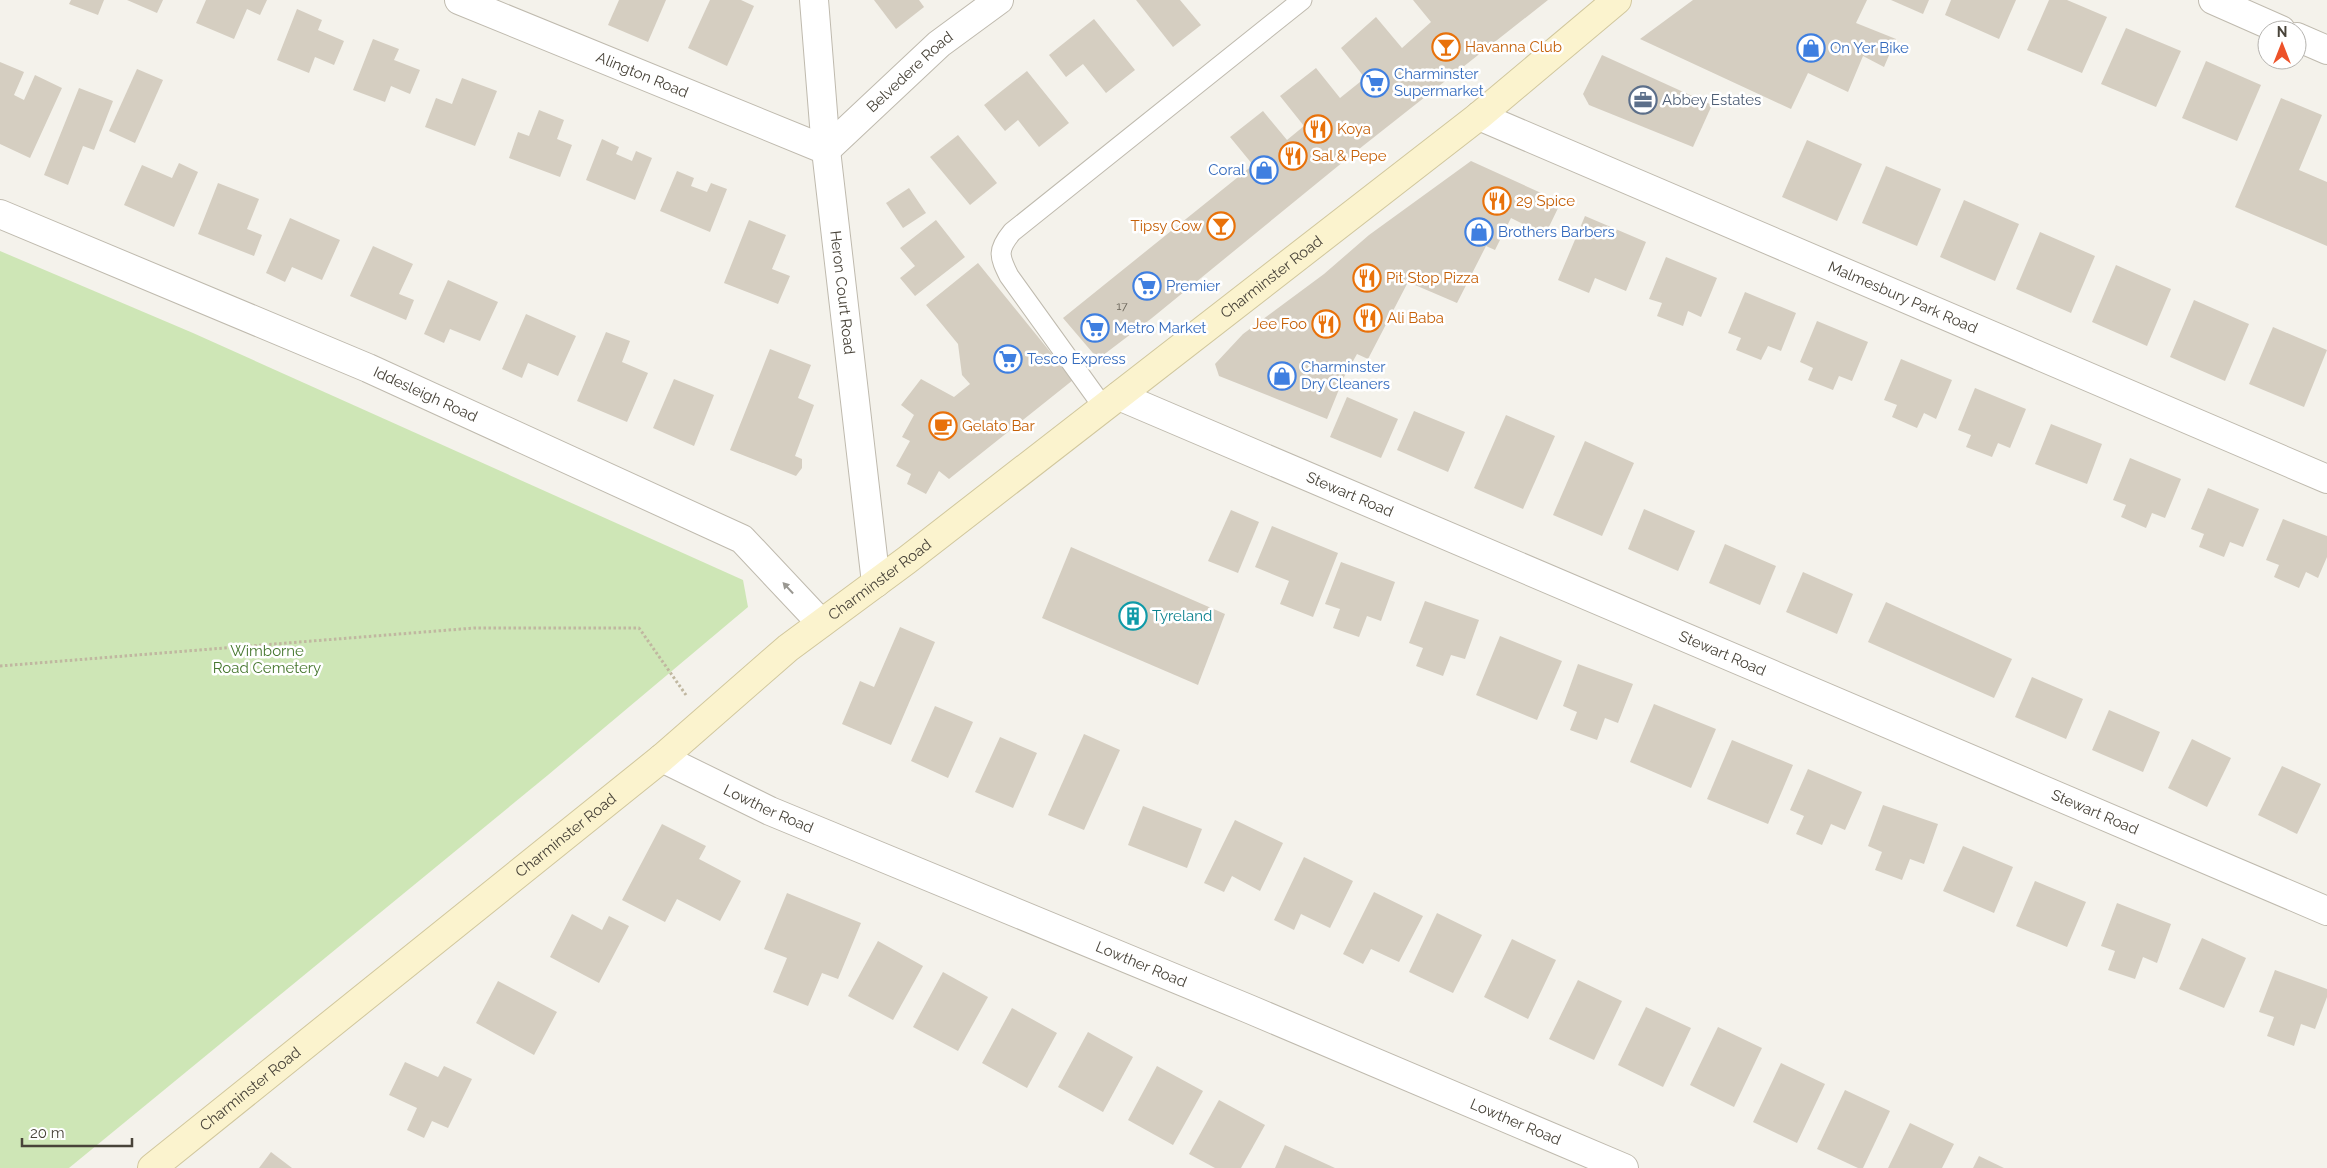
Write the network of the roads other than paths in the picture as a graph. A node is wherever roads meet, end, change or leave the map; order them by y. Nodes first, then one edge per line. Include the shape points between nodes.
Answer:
1 (459, 0) edge
2 (814, 0) edge
3 (999, 0) edge
4 (1302, 0) edge
5 (1617, 0) edge
6 (2213, 0) edge
7 (2258, 20) edge
8 (2307, 41) edge
9 (2327, 50) edge
10 (1479, 116) junction
11 (826, 150) junction
12 (0, 214) edge
13 (1112, 402) junction
14 (2327, 479) edge
15 (876, 584) junction
16 (821, 623) junction
17 (662, 758) junction
18 (2327, 911) edge
19 (152, 1168) edge
20 (1624, 1168) edge

1 - 11 street, Alington Road
2 - 11 street, Heron Court Road
3 - 11 street, Belvedere Road via 939,44
4 - 13 lane via 1012,232 1002,245 1001,260 1009,276
5 - 10 main road, Charminster Road
6 - 7 street
8 - 9 street
10 - 13 main road, Charminster Road
10 - 14 street, Malmesbury Park Road
11 - 15 street, Heron Court Road
16 -> 12 street, Iddesleigh Road via 742,539 368,368
13 - 15 main road, Charminster Road
13 - 18 street, Stewart Road
15 - 16 main road, Charminster Road
16 - 17 main road, Charminster Road
17 - 19 main road, Charminster Road
17 - 20 street, Lowther Road via 770,812

